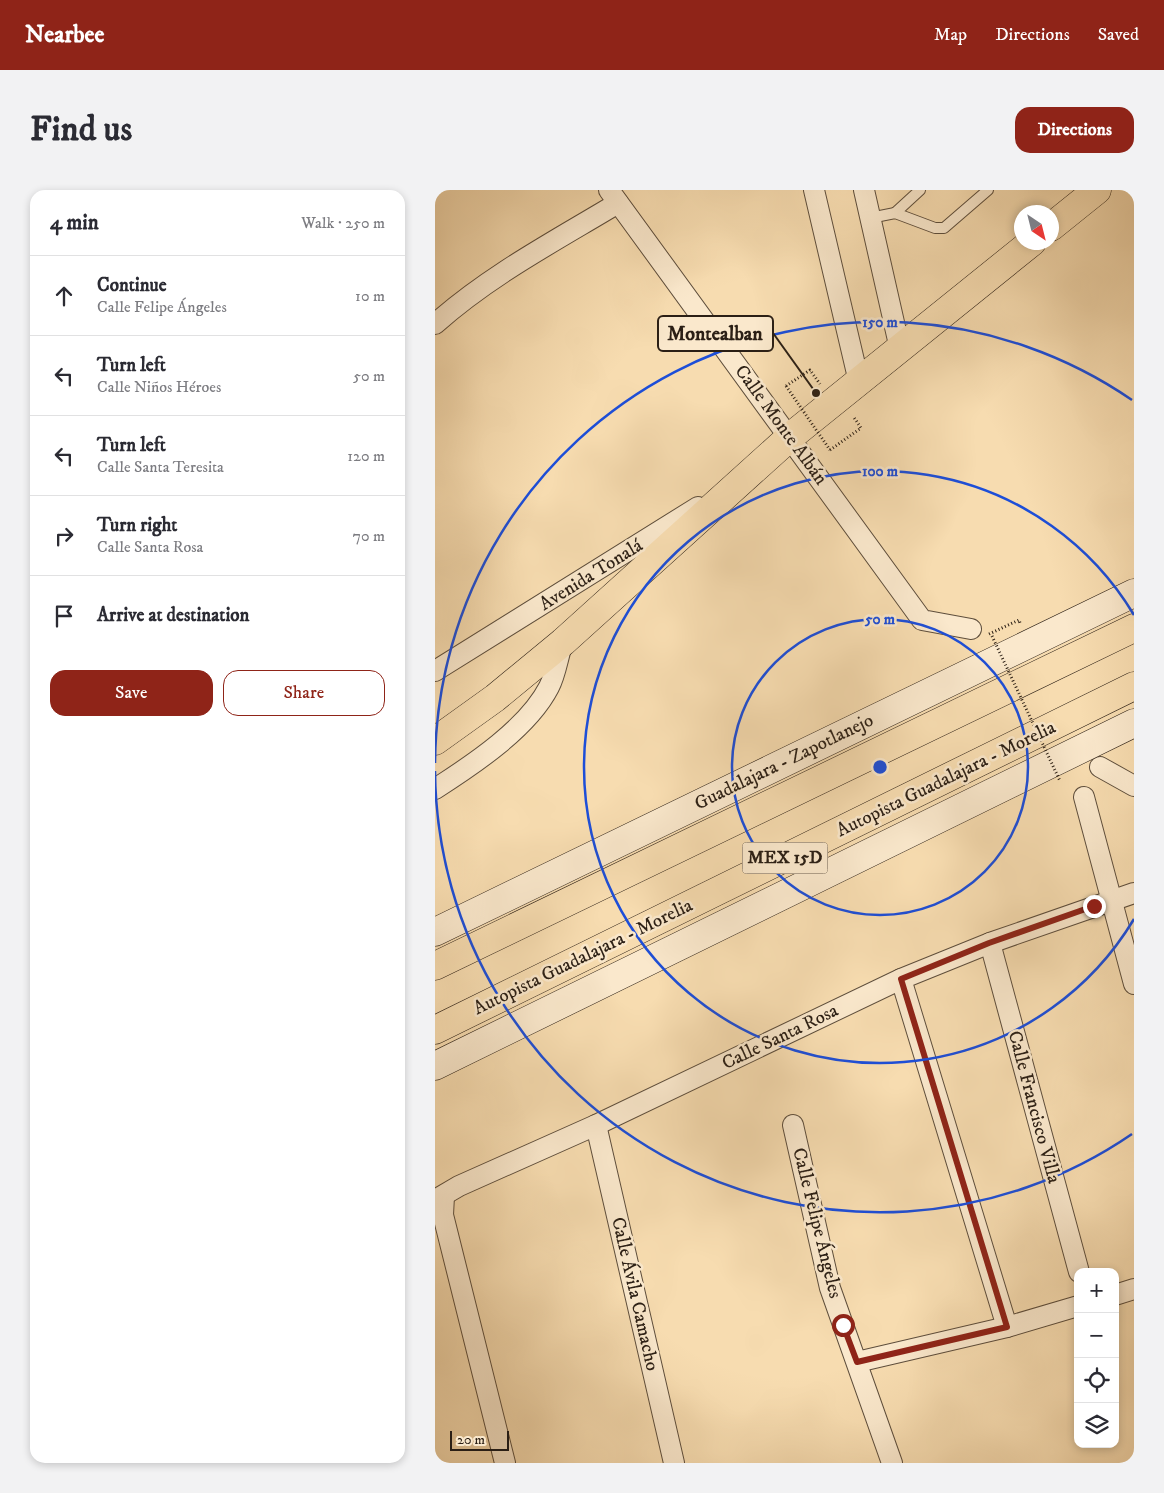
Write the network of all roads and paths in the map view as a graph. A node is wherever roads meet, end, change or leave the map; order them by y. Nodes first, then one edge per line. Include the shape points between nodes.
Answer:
1 (813, 190) edge
2 (863, 190) edge
3 (920, 190) edge
4 (988, 190) edge
5 (1097, 190) edge
6 (613, 197) edge
7 (895, 213) junction
8 (870, 218) junction
9 (1059, 221) edge
10 (1022, 250) edge
11 (435, 324) edge
12 (901, 349) junction
13 (810, 370) dead end
14 (859, 382) junction
15 (861, 428) dead end
16 (790, 437) junction
17 (746, 476) junction
18 (1134, 593) edge
19 (1134, 628) edge
20 (971, 629) joint
21 (563, 642) junction
22 (435, 671) edge
23 (1134, 686) edge
24 (1134, 723) edge
25 (435, 741) edge
26 (1100, 767) dead end
27 (1060, 781) dead end
28 (1134, 786) edge
29 (435, 789) edge
30 (1084, 797) dead end
31 (1134, 893) edge
32 (1111, 900) junction
33 (435, 932) edge
34 (989, 943) junction
35 (435, 966) edge
36 (901, 979) junction
37 (1134, 984) edge
38 (435, 1030) edge
39 (435, 1066) edge
40 (596, 1125) junction
41 (793, 1125) dead end
42 (439, 1198) edge
43 (1078, 1268) edge
44 (1134, 1289) edge
45 (1119, 1294) edge
46 (1074, 1307) edge
47 (1007, 1327) junction
48 (857, 1362) junction
49 (505, 1463) edge
50 (674, 1463) edge
51 (892, 1463) edge

1 - 14 street
2 - 8 street
3 - 7 lane
4 - 7 lane via 943,228
5 - 9 main road
6 - 11 street via 496,275
6 - 16 street, Calle Monte Albán
7 - 8 lane
8 - 12 street
10 - 12 main road, Avenida Tonalá
12 - 14 main road, Avenida Tonalá
13 - 15 path, bridge via 786,386 830,450
14 - 16 main road, Avenida Tonalá
16 - 17 main road, Avenida Tonalá
16 - 20 street, Calle Monte Albán via 922,620
17 - 21 main road, Avenida Tonalá
17 - 22 street, Avenida Tonalá
18 - 33 street, Guadalajara - Zapotlanejo
19 - 35 main road, MEX 15D
20 - 27 path, bridge via 990,634 1019,620 1021,622 992,636
21 - 25 main road, Avenida Tonalá via 495,698
21 - 29 street via 550,685 537,706 521,724
23 - 38 main road, Autopista Guadalajara - Morelia / MEX 15D
24 - 39 street
26 - 28 street
30 - 32 street
31 - 32 street, Calle Santa Rosa
32 - 34 street, Calle Santa Rosa
32 - 37 street
34 - 36 street, Calle Santa Rosa
34 - 43 street, Calle Francisco Villa
36 - 40 street, Calle Santa Rosa
36 - 47 street
40 - 42 street, Calle Santa Rosa
40 - 50 street, Calle Ávila Camacho
41 - 48 street, Calle Felipe Ángeles via 830,1288
42 - 49 street
44 - 45 street
46 - 47 street
47 - 48 street
48 - 51 street, Calle Felipe Ángeles

